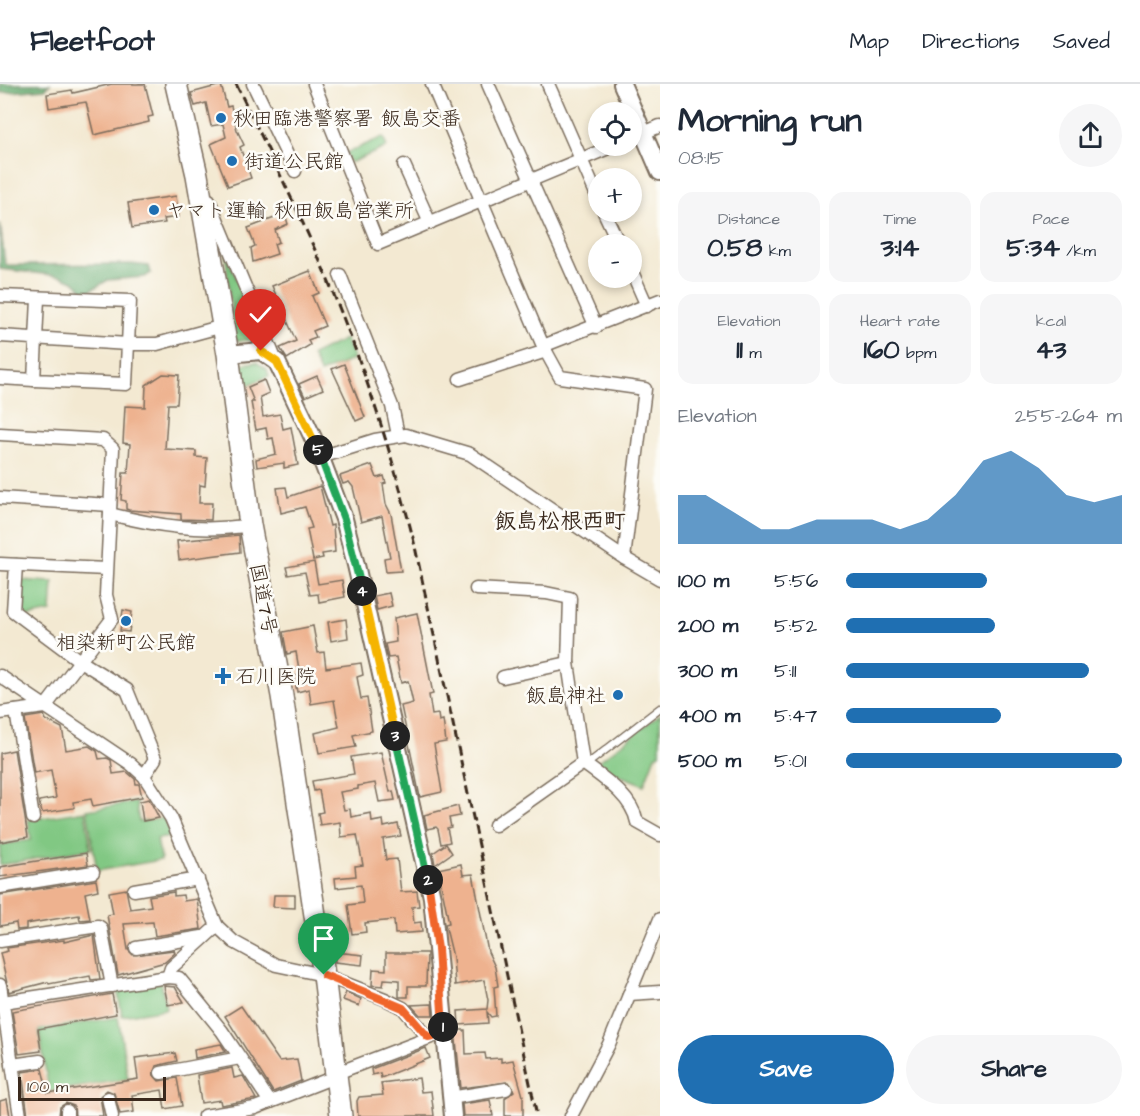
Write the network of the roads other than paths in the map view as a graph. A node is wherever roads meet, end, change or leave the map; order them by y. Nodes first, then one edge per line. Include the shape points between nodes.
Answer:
1 (176, 84) edge
2 (268, 84) edge
3 (314, 84) edge
4 (432, 84) edge
5 (489, 84) edge
6 (548, 84) edge
7 (622, 84) edge
8 (254, 87) edge
9 (627, 102) edge
10 (660, 126) edge
11 (642, 133) edge
12 (642, 143) edge
13 (588, 156) edge
14 (581, 159) junction
15 (404, 165) dead end
16 (295, 171) dead end
17 (660, 172) edge
18 (197, 175) junction
19 (588, 175) edge
20 (531, 180) junction
21 (482, 202) junction
22 (430, 223) junction
23 (340, 275) dead end
24 (639, 288) edge
25 (0, 296) edge
26 (38, 299) junction
27 (660, 300) edge
28 (647, 306) junction
29 (223, 326) junction
30 (596, 327) junction
31 (0, 336) edge
32 (36, 337) junction
33 (128, 344) junction
34 (544, 348) junction
35 (228, 354) junction
36 (277, 362) junction
37 (0, 378) edge
38 (460, 379) dead end
39 (34, 380) junction
40 (0, 434) edge
41 (398, 435) junction
42 (321, 457) junction
43 (0, 498) edge
44 (110, 510) junction
45 (250, 525) junction
46 (624, 558) junction
47 (0, 564) edge
48 (16, 565) junction
49 (106, 569) junction
50 (660, 579) edge
51 (476, 590) dead end
52 (80, 662) junction
53 (568, 663) junction
54 (0, 676) edge
55 (503, 677) dead end
56 (45, 707) junction
57 (660, 708) edge
58 (15, 711) junction
59 (0, 713) edge
60 (583, 763) junction
61 (144, 776) junction
62 (33, 818) dead end
63 (495, 825) dead end
64 (660, 835) edge
65 (93, 872) dead end
66 (198, 879) junction
67 (0, 887) edge
68 (134, 890) dead end
69 (660, 919) edge
70 (217, 926) junction
71 (202, 937) junction
72 (0, 941) edge
73 (136, 948) dead end
74 (324, 975) junction
75 (168, 977) junction
76 (0, 985) edge
77 (112, 986) junction
78 (660, 992) edge
79 (628, 994) junction
80 (3, 1002) junction
81 (436, 1036) junction
82 (240, 1058) junction
83 (40, 1061) dead end
84 (13, 1071) junction
85 (161, 1073) dead end
86 (337, 1075) junction
87 (0, 1079) edge
88 (506, 1089) dead end
89 (108, 1098) dead end
90 (450, 1098) junction
91 (270, 1102) junction
92 (252, 1112) edge
93 (20, 1116) edge
94 (112, 1116) edge
95 (204, 1116) edge
96 (341, 1116) edge
97 (453, 1116) edge
98 (571, 1116) edge

1 - 18 highway, 国道7号
2 - 8 street
3 - 22 street via 378,244
4 - 21 street
5 - 20 street
6 - 14 street
7 - 9 street
8 - 16 street
10 - 11 street
12 - 17 street
13 - 14 street
14 - 19 street
14 - 20 street
15 - 22 street
18 - 29 highway, 国道7号
18 - 36 street
20 - 21 street
20 - 30 street
21 - 22 street
21 - 34 street
23 - 41 street via 392,406
24 - 28 street
25 - 26 street
26 - 32 street
26 - 33 street via 130,301
27 - 28 street
28 - 30 street
29 - 33 street via 157,344
29 - 35 highway, 国道7号
30 - 34 street
31 - 32 street
32 - 33 street
32 - 39 street
33 - 39 street via 126,384
34 - 38 street
34 - 46 street via 560,377 645,389
35 - 36 street via 261,351
35 - 45 highway, 国道7号
36 - 42 street
37 - 39 street
40 - 44 street via 103,440 113,449
41 - 42 street
41 - 46 street via 435,442 479,459
42 - 81 street via 356,565 432,897
43 - 44 street
44 - 45 street via 154,525 221,530
44 - 49 street
45 - 74 highway, 国道7号 via 282,696
46 - 50 street
47 - 48 street
48 - 49 street
48 - 52 street via 13,611
49 - 52 street via 106,595 112,619
51 - 53 street via 570,598
52 - 56 street
52 - 61 street via 127,690 155,759
53 - 55 street
53 - 60 street
54 - 56 street
56 - 58 street
56 - 61 street
57 - 60 lane via 590,762
58 - 59 street
58 - 62 street
60 - 63 street
60 - 64 street via 606,779 634,809 637,822
61 - 66 street via 171,818
65 - 67 street
66 - 68 street
66 - 70 street
69 - 79 street
70 - 71 street
70 - 74 street via 234,942 276,965
71 - 73 street
71 - 75 street via 171,968
72 - 77 street via 98,926
74 - 81 street via 403,1008
74 - 86 highway, 国道7号
75 - 77 street
75 - 82 street via 179,978
76 - 80 street
77 - 80 street
78 - 79 street
79 - 98 street via 609,1044
80 - 84 street
81 - 86 street
81 - 90 street
82 - 85 street
82 - 91 street
83 - 84 street
84 - 87 street
84 - 93 street
86 - 91 street
86 - 96 highway, 国道7号
88 - 90 street
89 - 94 street
90 - 97 street
91 - 92 street
92 - 95 street

